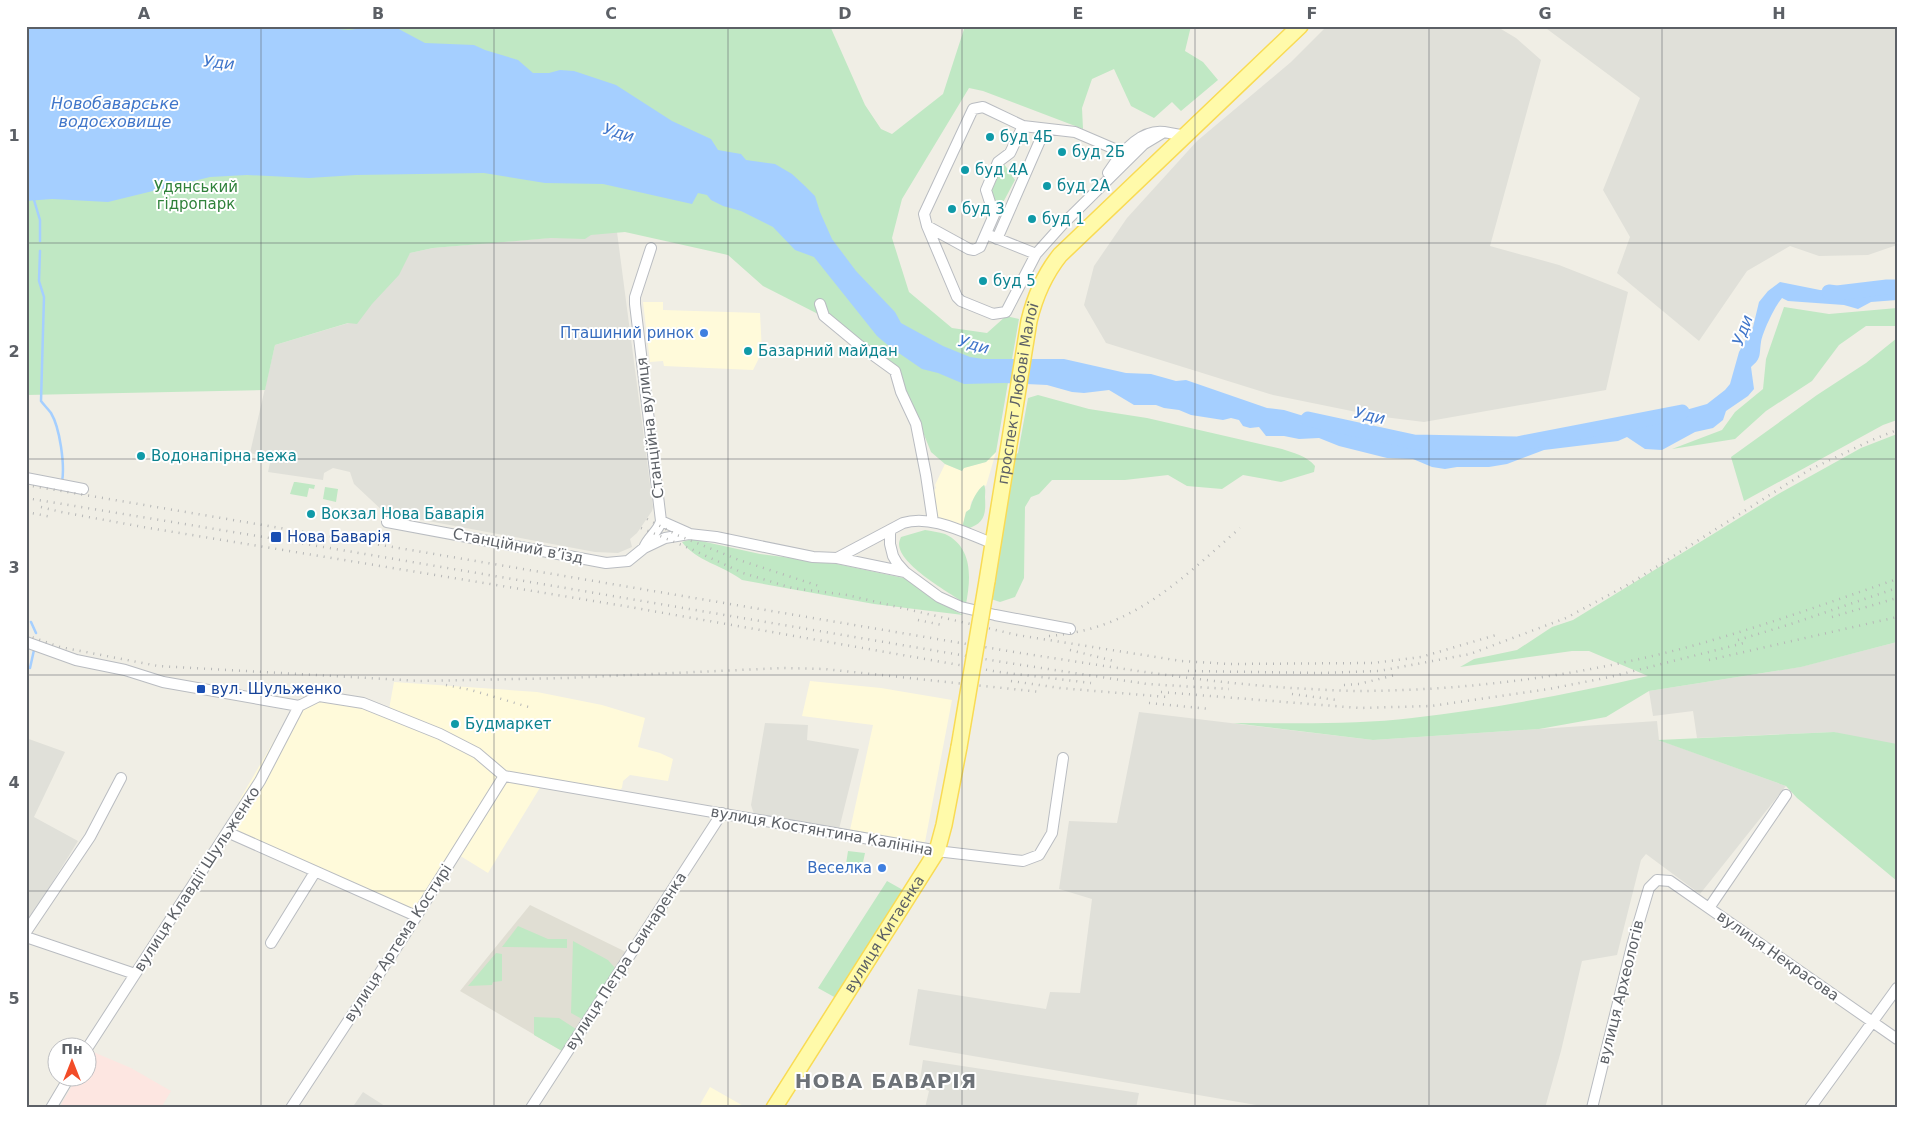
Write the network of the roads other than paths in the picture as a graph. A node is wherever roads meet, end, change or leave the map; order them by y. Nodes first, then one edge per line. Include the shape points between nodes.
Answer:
1 (1300, 26) edge
2 (1023, 126) junction
3 (1045, 129) junction
4 (1164, 132) junction
5 (1186, 136) junction
6 (1124, 153) junction
7 (1096, 192) junction
8 (927, 226) junction
9 (986, 234) junction
10 (997, 239) junction
11 (651, 248) dead end
12 (1036, 254) junction
13 (820, 304) dead end
14 (26, 478) edge
15 (83, 489) dead end
16 (661, 520) junction
17 (387, 522) dead end
18 (933, 522) junction
19 (890, 530) junction
20 (689, 534) junction
21 (992, 543) junction
22 (644, 548) junction
23 (837, 558) junction
24 (905, 572) junction
25 (1070, 629) dead end
26 (26, 642) edge
27 (299, 706) junction
28 (959, 747) joint
29 (1064, 758) dead end
30 (504, 776) junction
31 (121, 778) dead end
32 (1786, 794) dead end
33 (722, 814) junction
34 (227, 832) junction
35 (936, 851) junction
36 (315, 872) junction
37 (1657, 880) joint
38 (1709, 908) junction
39 (416, 916) junction
40 (26, 932) edge
41 (26, 937) edge
42 (271, 943) dead end
43 (135, 974) junction
44 (1897, 988) edge
45 (1871, 1021) junction
46 (95, 1036) edge
47 (1897, 1040) edge
48 (64, 1086) edge
49 (51, 1108) edge
50 (291, 1108) edge
51 (531, 1108) edge
52 (774, 1108) edge
53 (1592, 1108) edge
54 (1810, 1108) edge

1 - 5 main road, проспект Любові Малої
2 - 3 street
2 - 8 street via 983,107 973,109 924,214
2 - 9 street via 1010,153 998,162 986,190 994,215
3 - 6 street via 1075,132
3 - 10 street
4 - 5 street
4 - 6 street via 1143,135
4 - 7 street via 1144,144
5 - 21 main road, проспект Любові Малої via 1060,255 1038,291 1029,321
6 - 7 street
7 - 12 street
8 - 9 street via 974,250 980,247
8 - 12 street via 956,297 994,314 1006,312
9 - 10 street
10 - 12 street
11 - 16 street, Станційна вулиця via 635,304
13 - 18 street via 824,316 895,371 914,418
14 - 15 street
16 - 20 street, Станційна вулиця
16 - 22 street via 660,527
17 - 22 street, Станційний в’їзд via 606,563 628,560
18 - 19 street via 913,520
18 - 21 street
19 - 23 street
19 - 24 street via 893,556
20 - 22 street, Станційний в’їзд via 665,538
20 - 23 street via 813,557
21 - 28 main road, проспект Любові Малої, bridge
23 - 24 street
24 - 25 street via 939,597 961,607
26 - 27 street via 76,660 163,682
27 - 30 street via 319,696 363,703 440,734 477,753
27 - 34 street, вулиця Клавдії Шульженко via 260,781
28 - 35 main road, вулиця Китаєнка
29 - 35 street, вулиця Костянтина Калініна via 1052,833 1039,855 1023,861
30 - 33 street, вулиця Костянтина Калініна
30 - 39 street, вулиця Артема Костирі
31 - 40 street via 90,837
32 - 38 street
33 - 35 street, вулиця Костянтина Калініна
33 - 51 street, вулиця Петра Свинаренка
34 - 36 street
34 - 43 street, вулиця Клавдії Шульженко
35 - 52 main road, вулиця Китаєнка
36 - 39 street
36 - 42 street
37 - 38 street, вулиця Некрасова via 1670,880
37 - 53 street, вулиця Археологів via 1649,888 1633,942
38 - 45 street, вулиця Некрасова
39 - 50 street, вулиця Артема Костирі
41 - 43 street
43 - 46 street, вулиця Клавдії Шульженко
44 - 45 street
45 - 47 street, вулиця Некрасова
45 - 54 street
48 - 49 street

